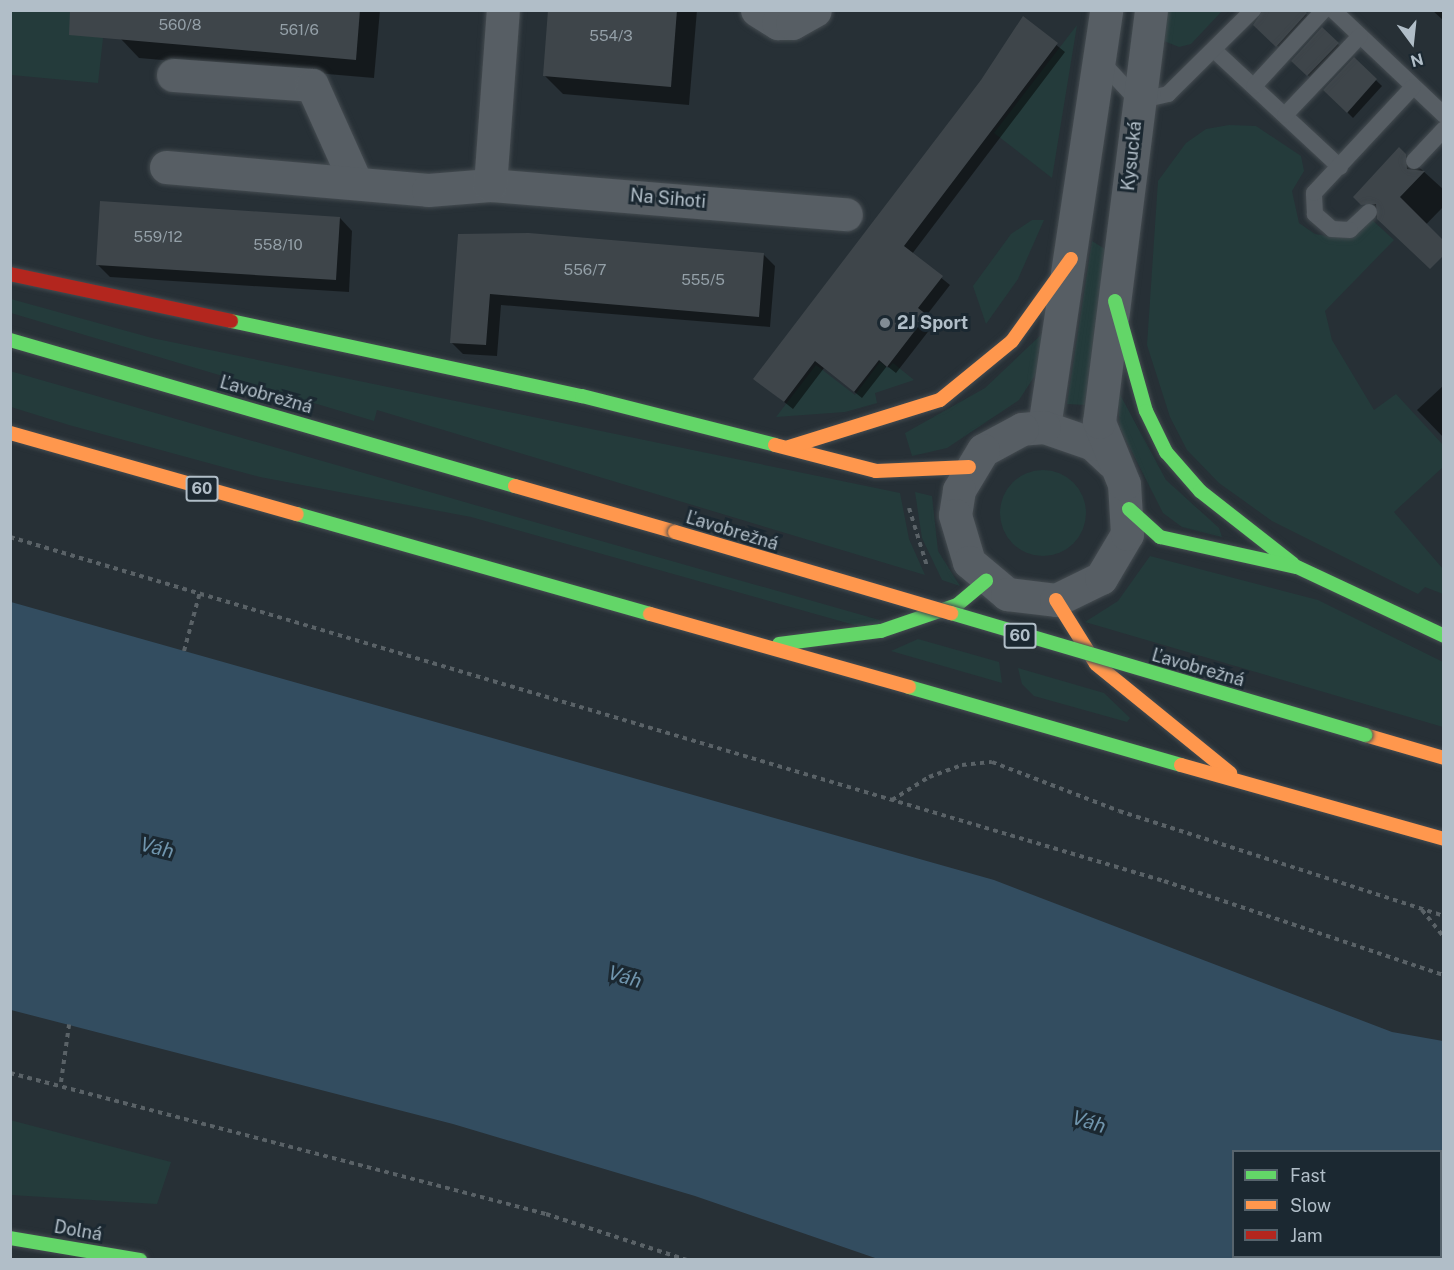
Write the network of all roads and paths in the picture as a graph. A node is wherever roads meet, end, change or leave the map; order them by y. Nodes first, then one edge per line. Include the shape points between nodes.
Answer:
1 (503, 10) edge
2 (757, 10) edge
3 (815, 10) edge
4 (1106, 10) edge
5 (1151, 10) edge
6 (1253, 10) edge
7 (1323, 10) edge
8 (1333, 10) edge
9 (1360, 36) junction
10 (1214, 50) junction
11 (1098, 58) junction
12 (173, 75) dead end
13 (1254, 86) junction
14 (1413, 87) junction
15 (1138, 101) junction
16 (1285, 115) junction
17 (1443, 115) edge
18 (1443, 129) edge
19 (1414, 161) dead end
20 (166, 167) dead end
21 (1340, 167) junction
22 (356, 183) junction
23 (490, 184) junction
24 (1369, 212) dead end
25 (846, 214) dead end
26 (1071, 259) junction
27 (10, 274) edge
28 (1115, 301) junction
29 (10, 340) edge
30 (1044, 427) junction
31 (10, 433) edge
32 (788, 448) junction
33 (1112, 462) junction
34 (969, 467) junction
35 (1129, 509) junction
36 (10, 537) edge
37 (1297, 567) junction
38 (986, 581) junction
39 (200, 591) junction
40 (1056, 600) junction
41 (1443, 636) edge
42 (766, 646) junction
43 (184, 651) dead end
44 (1443, 758) edge
45 (1246, 784) junction
46 (892, 800) junction
47 (1443, 839) edge
48 (1422, 910) junction
49 (1443, 916) edge
50 (1443, 937) edge
51 (1443, 975) edge
52 (69, 1025) dead end
53 (10, 1073) edge
54 (61, 1082) junction
55 (10, 1238) edge
56 (140, 1260) edge
57 (687, 1260) edge

1 - 23 street
2 - 3 street via 778,23 792,23
4 - 11 street
5 - 15 street, Kysucká
6 - 10 lane
7 - 13 lane
8 - 9 lane
9 - 14 lane
9 - 16 lane
10 - 13 lane
10 - 15 lane via 1168,94
11 - 15 lane
11 - 26 street
12 - 22 street via 312,85
13 - 16 lane
14 - 17 lane
14 - 21 lane
15 - 28 street, Kysucká
16 - 21 lane
18 - 19 lane
20 - 22 street, Na Sihoti
21 - 24 lane via 1314,193 1315,214 1332,229 1350,230
22 - 23 street, Na Sihoti via 429,190
23 - 25 street, Na Sihoti
26 - 30 street
26 - 32 main road via 1011,341 940,400
27 - 32 main road via 582,396
28 - 33 street, Kysucká via 1099,422
28 - 37 main road via 1146,411 1167,452 1200,491
29 - 44 main road, Ľavobrežná / 60, bridge
30 - 33 street via 1093,444
30 - 34 street via 1001,438
31 - 42 main road, 60
32 - 34 main road via 876,471
33 - 35 street
34 - 38 street via 959,490 956,523 969,562
35 - 37 main road via 1160,537
35 - 40 street via 1117,558 1101,578
36 - 39 path
37 - 41 main road
38 - 40 street via 1023,598
38 - 42 main road via 957,605 881,632
39 - 43 path
39 - 46 path
40 - 45 main road via 1096,664 1147,710
42 - 45 main road, 60
45 - 47 main road, 60
46 - 48 path via 928,777 962,765 992,762 1119,811
46 - 51 path via 1164,881
48 - 49 path
48 - 50 path
52 - 54 path
53 - 54 path
54 - 57 path via 546,1214
55 - 56 main road, Dolná

